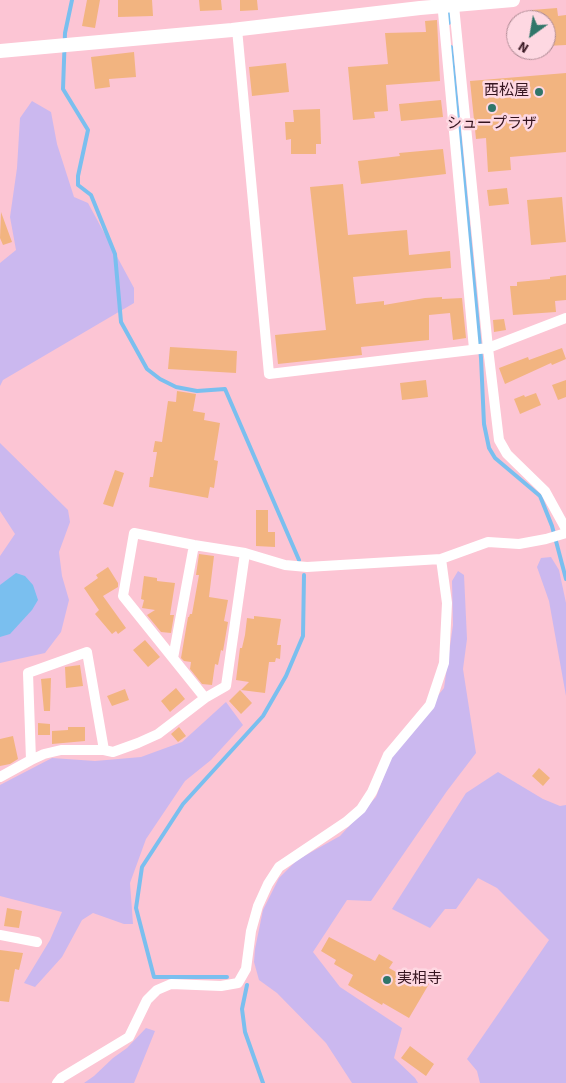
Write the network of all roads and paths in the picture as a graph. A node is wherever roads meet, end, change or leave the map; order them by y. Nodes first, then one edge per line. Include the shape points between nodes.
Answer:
1 (513, 0) edge
2 (446, 4) edge
3 (237, 29) junction
4 (0, 51) edge
5 (566, 318) edge
6 (481, 349) junction
7 (564, 533) edge
8 (194, 545) junction
9 (245, 553) junction
10 (441, 559) junction
11 (173, 658) junction
12 (206, 698) junction
13 (104, 750) junction
14 (31, 760) junction
15 (0, 777) edge
16 (0, 935) edge
17 (37, 942) dead end
18 (57, 1083) edge

1 - 2 street
2 - 3 street
2 - 6 street
3 - 4 street
3 - 6 street via 269,374
5 - 6 street
6 - 7 street via 499,440 507,454 545,491
7 - 10 street via 519,544 488,542
8 - 9 street
8 - 11 street
8 - 11 street via 134,533 123,596
9 - 10 street via 285,565 307,567
9 - 12 street via 226,686
10 - 18 street via 447,603 444,663 430,705 388,755 362,809 279,867 258,906 246,969 238,982 221,986 171,984 157,990 147,1000 129,1037
11 - 12 street
12 - 13 street via 158,734 113,752
13 - 14 street via 61,750
13 - 14 street via 87,652 28,673
14 - 15 street
16 - 17 street

